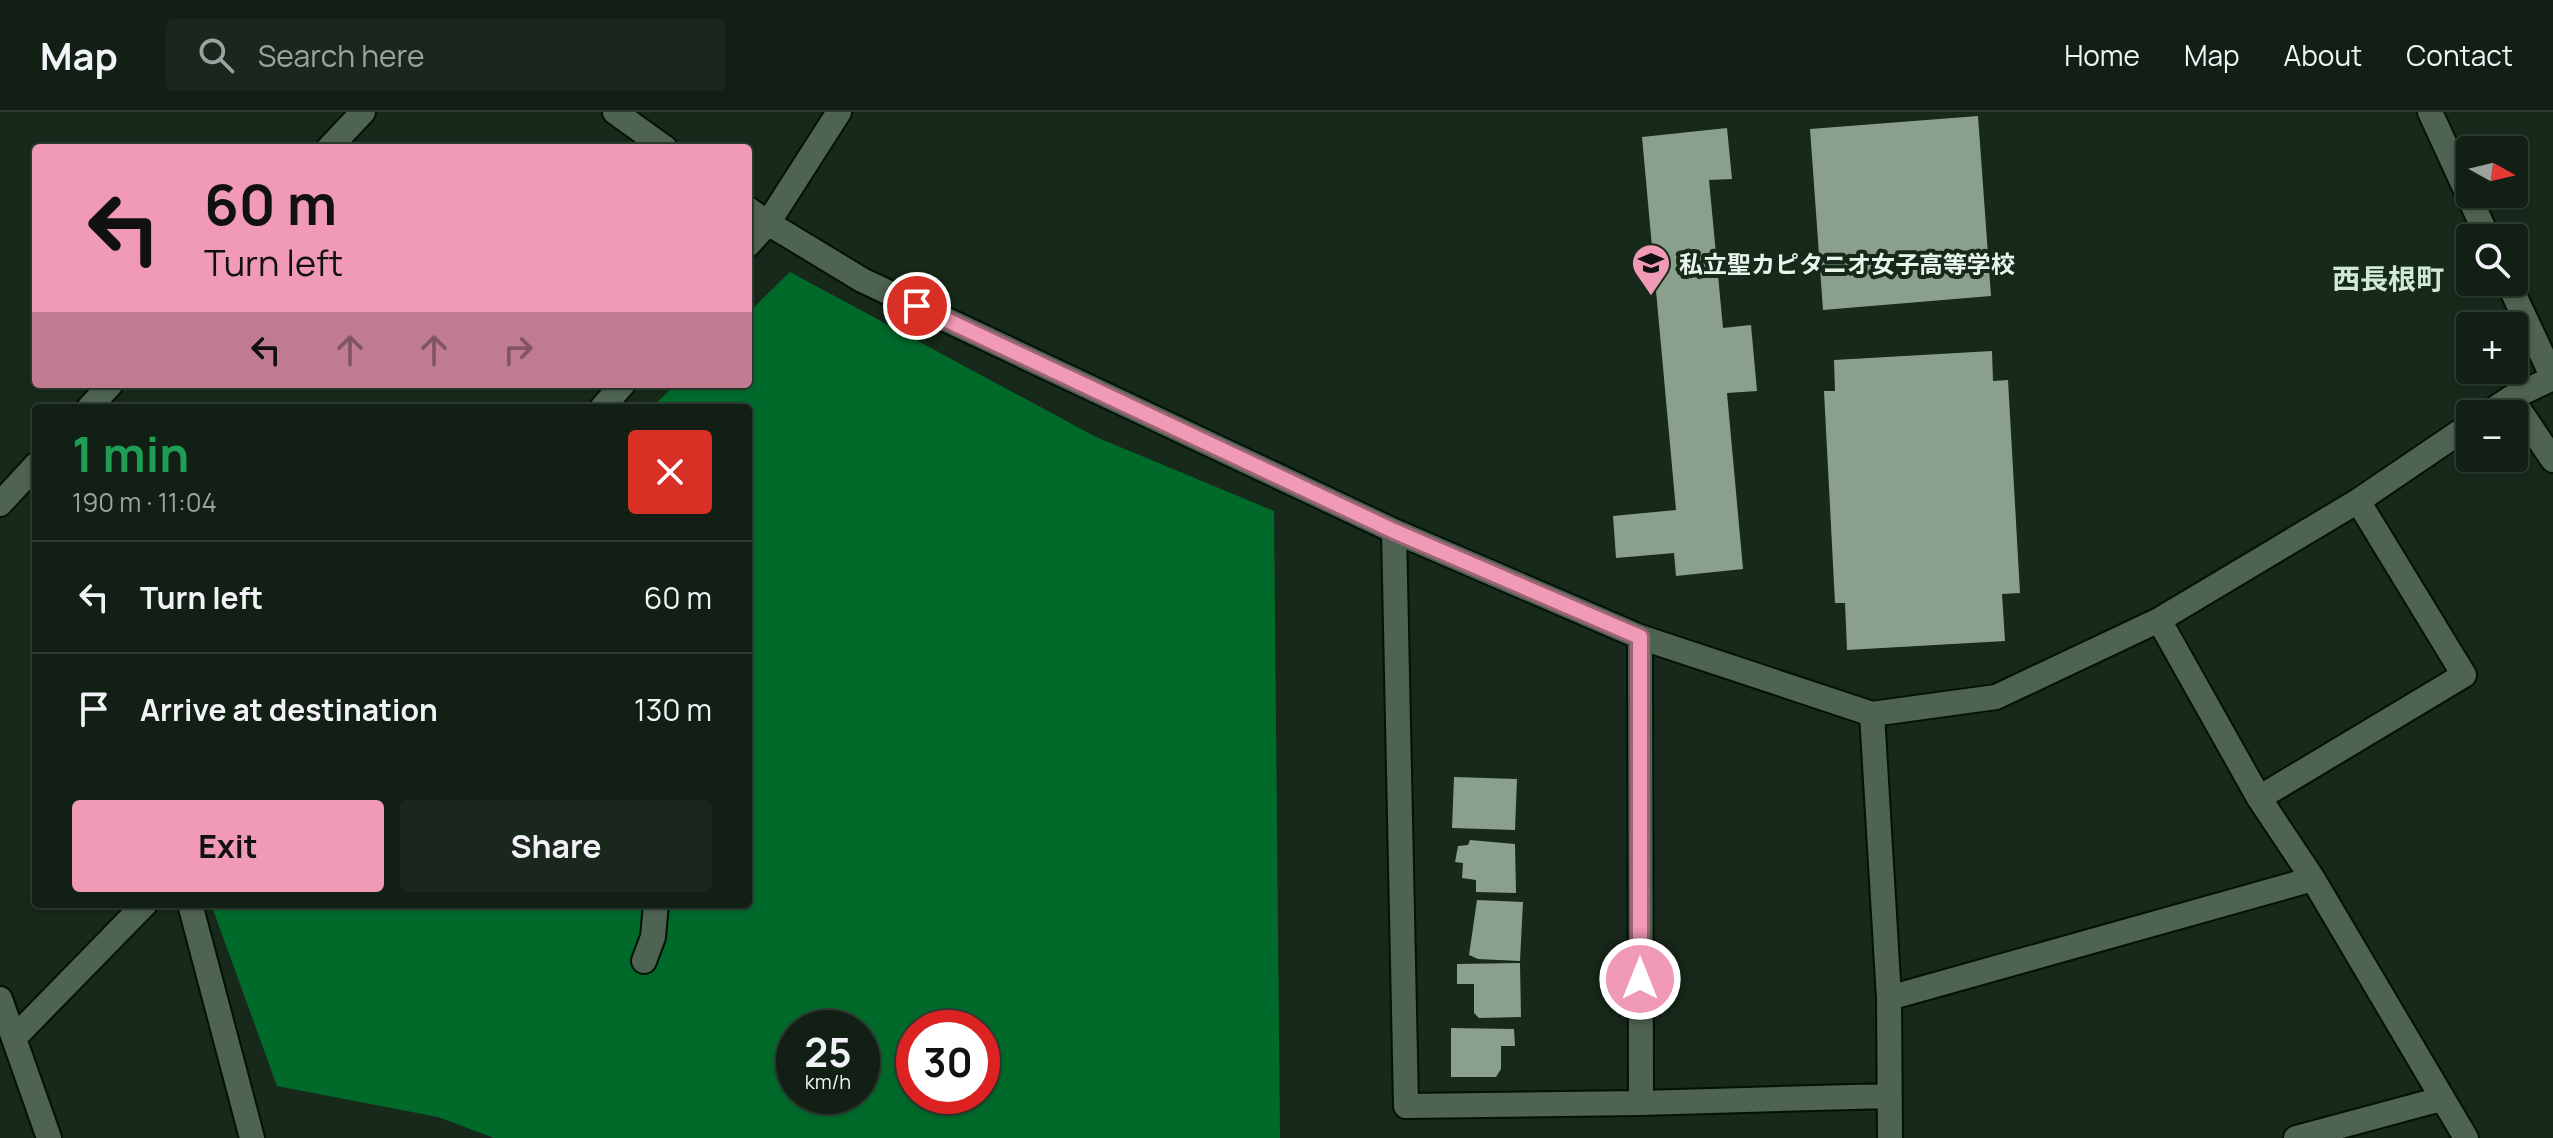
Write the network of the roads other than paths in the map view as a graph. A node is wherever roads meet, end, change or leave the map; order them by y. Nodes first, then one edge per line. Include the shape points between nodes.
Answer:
1 (363, 112) edge
2 (615, 112) edge
3 (839, 112) edge
4 (2430, 112) edge
5 (333, 144) edge
6 (659, 144) edge
7 (758, 216) edge
8 (2482, 224) edge
9 (2515, 296) edge
10 (2553, 378) edge
11 (107, 388) edge
12 (620, 388) edge
13 (2511, 398) junction
14 (2508, 400) edge
15 (93, 404) edge
16 (606, 404) edge
17 (2456, 434) edge
18 (2553, 460) edge
19 (32, 469) edge
20 (2358, 501) junction
21 (0, 504) edge
22 (1394, 531) junction
23 (2159, 620) junction
24 (1640, 637) junction
25 (1872, 714) junction
26 (2259, 798) junction
27 (2313, 879) junction
28 (141, 908) edge
29 (191, 908) edge
30 (656, 908) edge
31 (644, 961) dead end
32 (1889, 998) junction
33 (0, 999) edge
34 (15, 1037) junction
35 (1888, 1096) junction
36 (2441, 1099) junction
37 (1641, 1103) junction
38 (49, 1138) edge
39 (252, 1138) edge
40 (1890, 1138) edge
41 (2296, 1138) edge
42 (2466, 1138) edge

1 - 5 street
2 - 6 street
3 - 7 street
4 - 8 street
7 - 22 street via 862,280
9 - 10 street
10 - 13 street
11 - 15 street
12 - 16 street
13 - 14 street
13 - 18 street
17 - 20 street
19 - 21 street
20 - 23 street
20 - 26 street via 2464,675
22 - 24 street
22 - 37 street via 1406,1106
23 - 25 street via 1996,697
23 - 26 street
24 - 25 street
24 - 37 street
25 - 32 street
26 - 27 street
27 - 32 street
27 - 36 street
28 - 34 street
29 - 39 street
30 - 31 street
32 - 35 street
33 - 34 street
34 - 38 street
35 - 37 street
35 - 40 street
36 - 41 street
36 - 42 street

